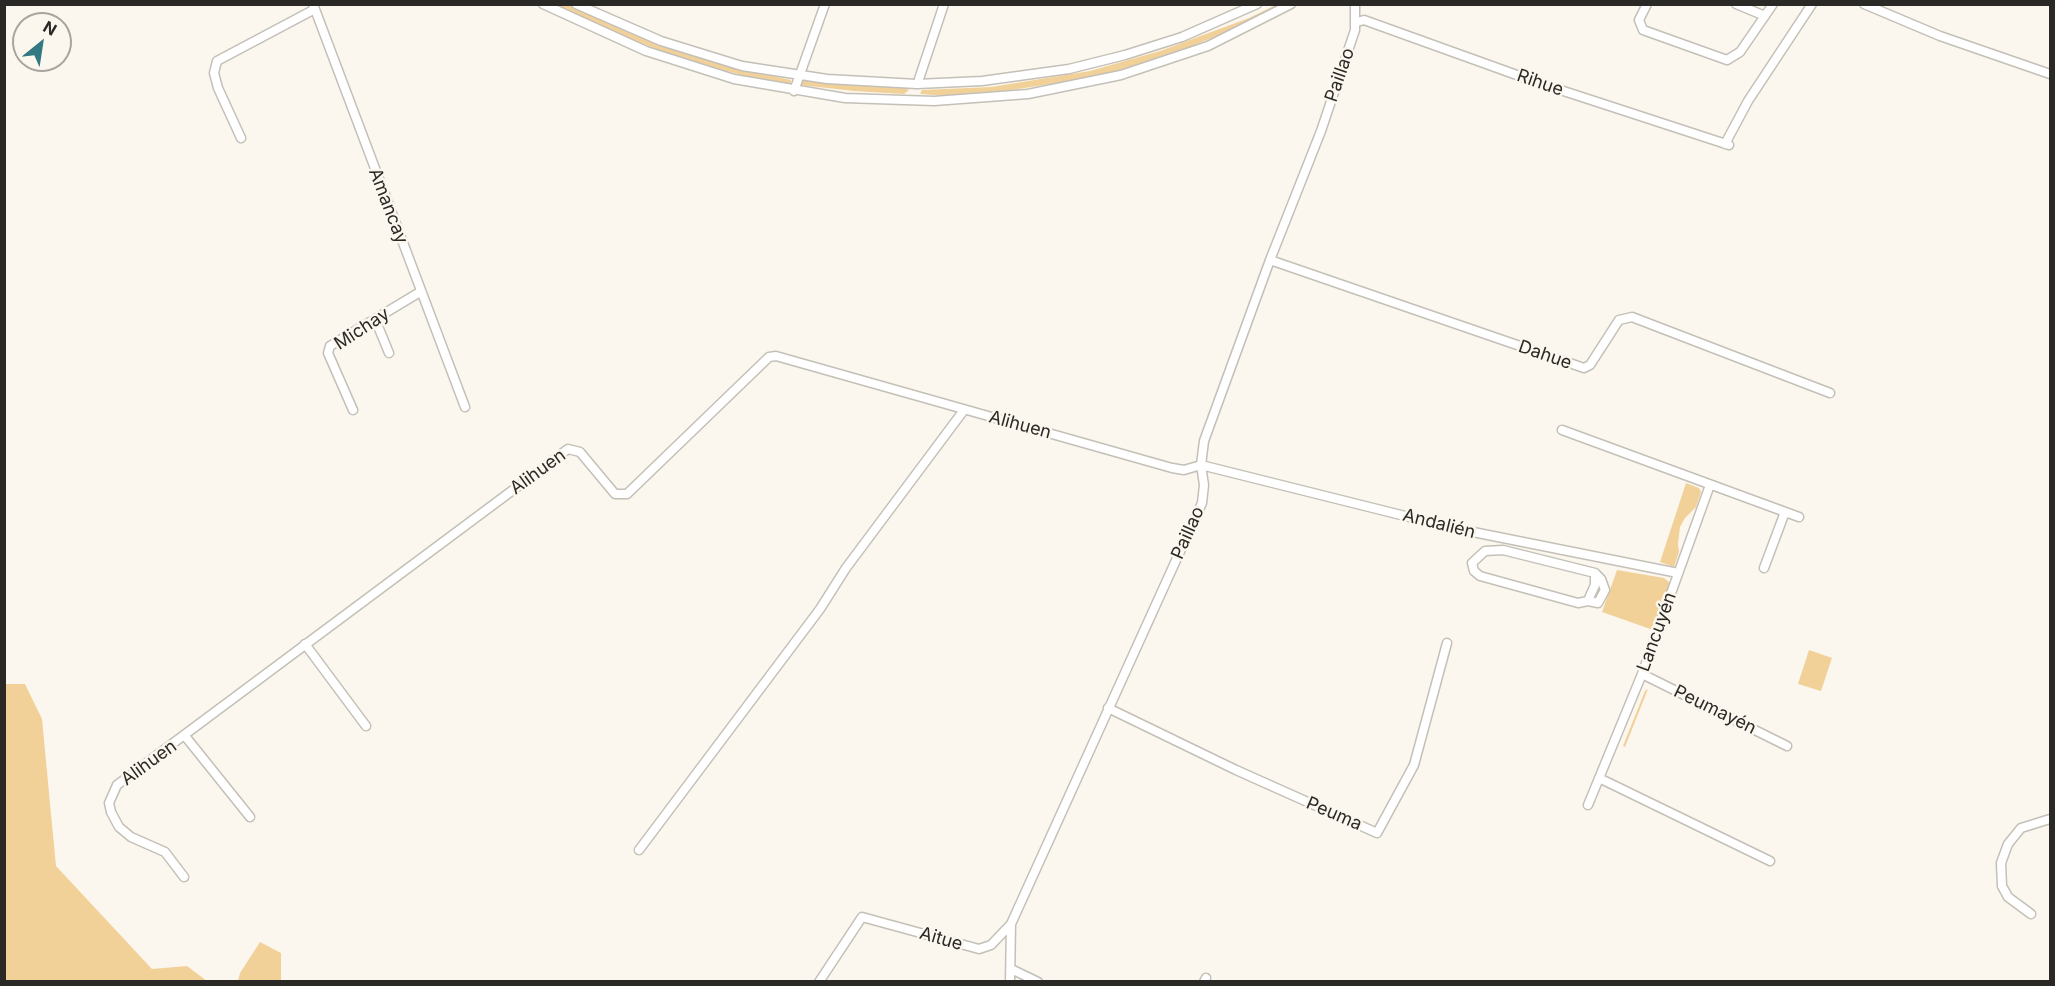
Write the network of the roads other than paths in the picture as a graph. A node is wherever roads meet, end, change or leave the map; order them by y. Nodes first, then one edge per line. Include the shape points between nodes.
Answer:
1 (543, 4) edge
2 (576, 4) edge
3 (825, 4) edge
4 (1257, 4) edge
5 (1291, 4) edge
6 (1355, 4) edge
7 (1647, 4) edge
8 (1736, 4) edge
9 (1773, 4) edge
10 (1812, 4) edge
11 (1864, 4) edge
12 (941, 5) edge
13 (314, 7) edge
14 (1765, 16) junction
15 (1357, 22) junction
16 (2050, 74) edge
17 (800, 75) junction
18 (918, 82) junction
19 (794, 91) junction
20 (916, 101) junction
21 (242, 138) dead end
22 (1270, 260) junction
23 (420, 292) junction
24 (375, 319) junction
25 (389, 352) dead end
26 (1830, 393) dead end
27 (465, 407) dead end
28 (353, 410) dead end
29 (964, 410) junction
30 (1562, 430) dead end
31 (1201, 465) junction
32 (1710, 485) junction
33 (1785, 512) junction
34 (1799, 517) dead end
35 (1485, 535) junction
36 (1480, 554) junction
37 (1764, 568) dead end
38 (1678, 573) junction
39 (1447, 643) dead end
40 (305, 644) junction
41 (1642, 674) junction
42 (1108, 708) junction
43 (366, 726) dead end
44 (185, 736) junction
45 (1787, 746) dead end
46 (1599, 778) junction
47 (1588, 805) dead end
48 (250, 817) dead end
49 (2050, 819) edge
50 (639, 850) dead end
51 (1770, 861) dead end
52 (184, 877) dead end
53 (2031, 914) dead end
54 (1011, 924) junction
55 (1011, 969) junction
56 (819, 981) edge
57 (1010, 981) edge
58 (1038, 981) edge

1 - 19 street via 675,61 734,79
2 - 17 street via 687,51 760,70
3 - 17 street
4 - 18 street via 1182,37 1069,69 982,81
5 - 20 street via 1208,46 1121,75 1018,95
6 - 15 street, Paillao
7 - 14 street via 1640,20 1643,30 1727,60 1740,52
8 - 14 street
9 - 14 street
10 - 15 street, Rihue via 1748,100 1727,144 1539,83 1364,20
11 - 16 street via 1940,36
12 - 18 street
13 - 21 street via 218,61 214,73 218,88
13 - 23 street, Amancay
15 - 22 street, Paillao via 1321,131
17 - 18 street
17 - 19 street
18 - 20 street
19 - 20 street via 854,99
22 - 26 street, Dahue via 1584,368 1590,365 1619,320 1632,317
22 - 31 street, Paillao via 1204,441
23 - 24 street, Michay
23 - 27 street, Amancay
24 - 25 street
24 - 28 street, Michay via 330,346 328,353
29 - 31 street, Alihuen via 1172,468 1184,470
29 - 40 street, Alihuen via 769,357 627,494 615,494 580,452 568,449
29 - 50 street
30 - 32 street
31 - 35 street, Andalién
31 - 42 street, Paillao via 1204,491 1199,510
32 - 33 street
32 - 38 street, Lancuyén
33 - 34 street
33 - 37 street
35 - 36 street
35 - 38 street, Andalién
36 - 36 street via 1472,563 1480,576 1578,603 1598,603 1605,590 1595,573 1503,550
38 - 41 street, Lancuyén
39 - 42 street, Peuma via 1414,765 1377,833
40 - 43 street
40 - 44 street, Alihuen
41 - 45 street, Peumayén
41 - 46 street, Lancuyén
42 - 54 street, Paillao
44 - 48 street
44 - 52 street, Alihuen via 117,785 109,802 123,831 165,852
46 - 47 street, Lancuyén
46 - 51 street
49 - 53 street via 2021,828 2008,844 2001,863 2002,886 2008,897
54 - 55 street, Paillao
54 - 56 street, Aitue via 991,945 979,950 862,917
55 - 57 street, Paillao
55 - 58 street

